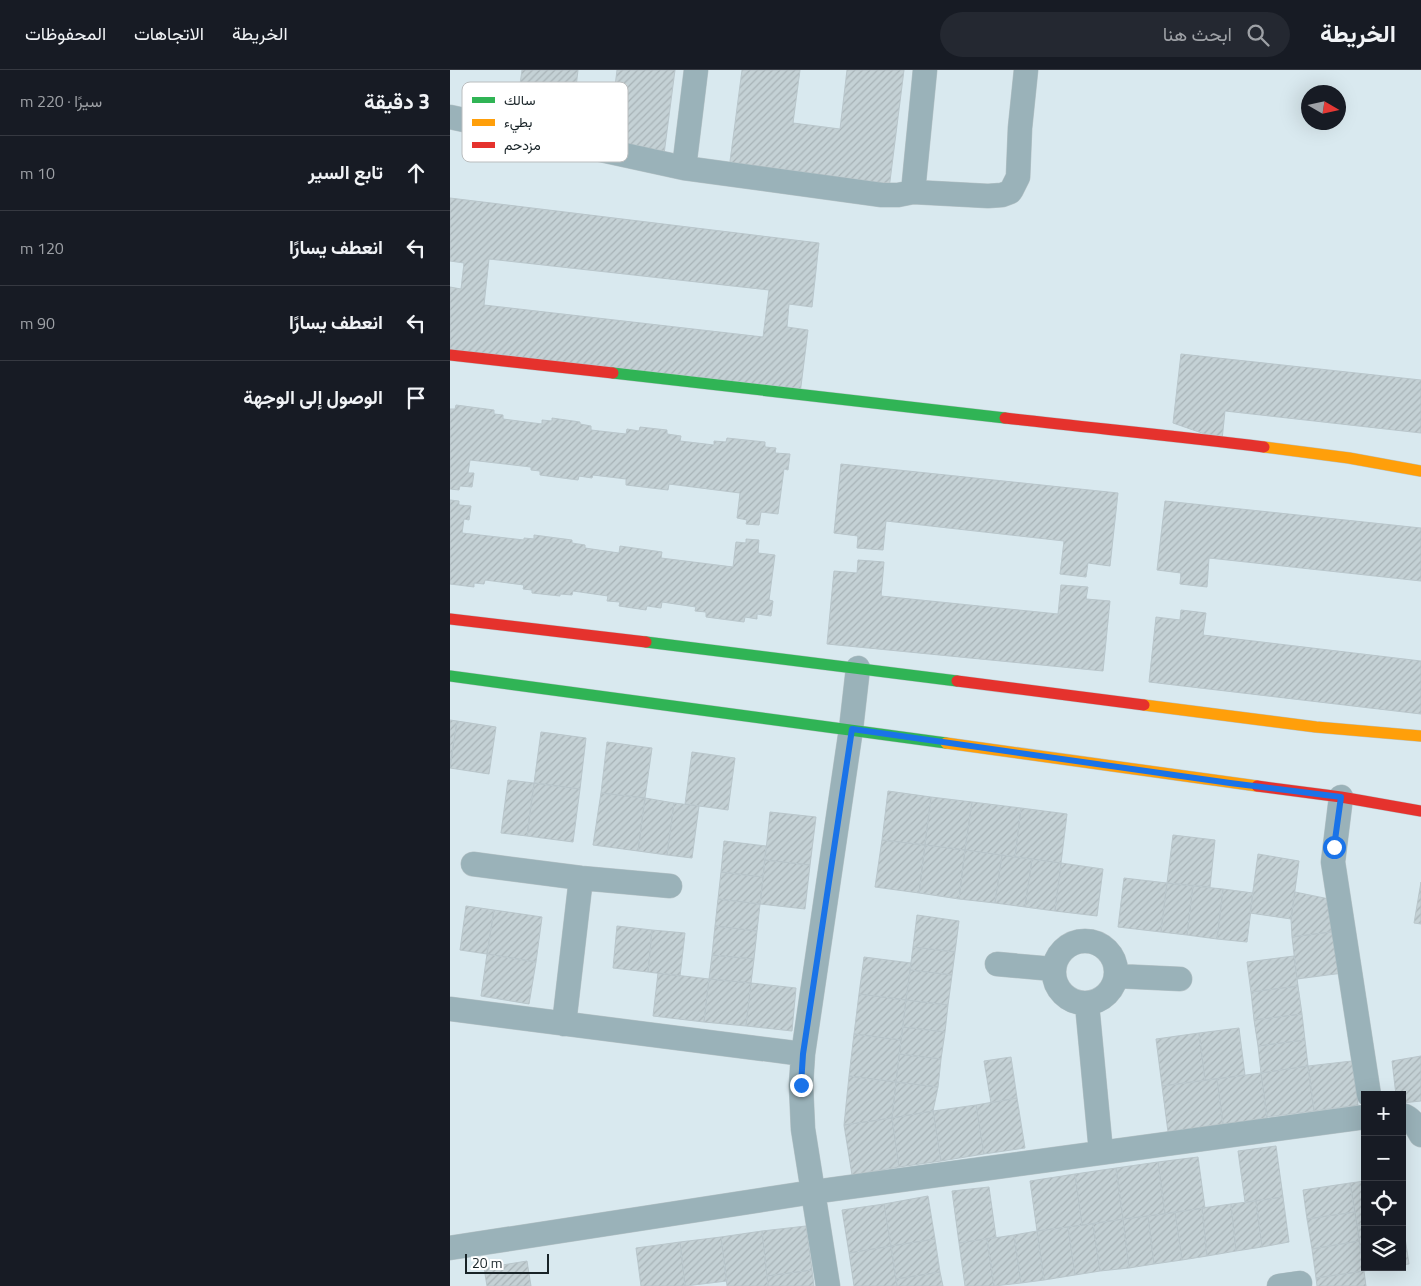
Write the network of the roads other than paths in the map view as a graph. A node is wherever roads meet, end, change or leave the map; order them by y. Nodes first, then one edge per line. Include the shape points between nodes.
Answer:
1 (696, 70) edge
2 (925, 70) edge
3 (1026, 70) edge
4 (628, 156) edge
5 (684, 168) junction
6 (913, 192) junction
7 (450, 356) edge
8 (1421, 471) edge
9 (450, 619) edge
10 (858, 668) junction
11 (450, 676) edge
12 (852, 729) junction
13 (1421, 736) edge
14 (1341, 797) junction
15 (1421, 811) edge
16 (473, 864) dead end
17 (581, 878) junction
18 (670, 886) dead end
19 (998, 964) dead end
20 (1054, 969) junction
21 (1116, 976) junction
22 (1180, 979) dead end
23 (1087, 1004) junction
24 (450, 1009) edge
25 (564, 1024) junction
26 (803, 1054) junction
27 (1368, 1091) edge
28 (1361, 1118) edge
29 (1101, 1152) junction
30 (813, 1192) junction
31 (450, 1248) edge
32 (828, 1286) edge

1 - 5 street
2 - 6 street
3 - 6 street via 1019,170 1016,184 1010,192 988,196
4 - 5 street
5 - 6 street via 882,194
7 - 8 street via 1160,434 1349,458
9 - 10 street
10 - 12 street
10 - 13 street via 1316,727
11 - 12 street
12 - 14 street
12 - 26 street
14 - 15 street
14 - 27 street via 1333,862
16 - 17 street
17 - 18 street
17 - 25 street
19 - 20 street
20 - 21 street via 1057,958 1072,943 1094,942 1111,955
20 - 23 street via 1054,980 1066,998
21 - 22 street
21 - 23 street via 1106,995
23 - 29 street
24 - 25 street
25 - 26 street
26 - 30 street via 803,1129
28 - 29 street
29 - 30 street
30 - 31 street
30 - 32 street

